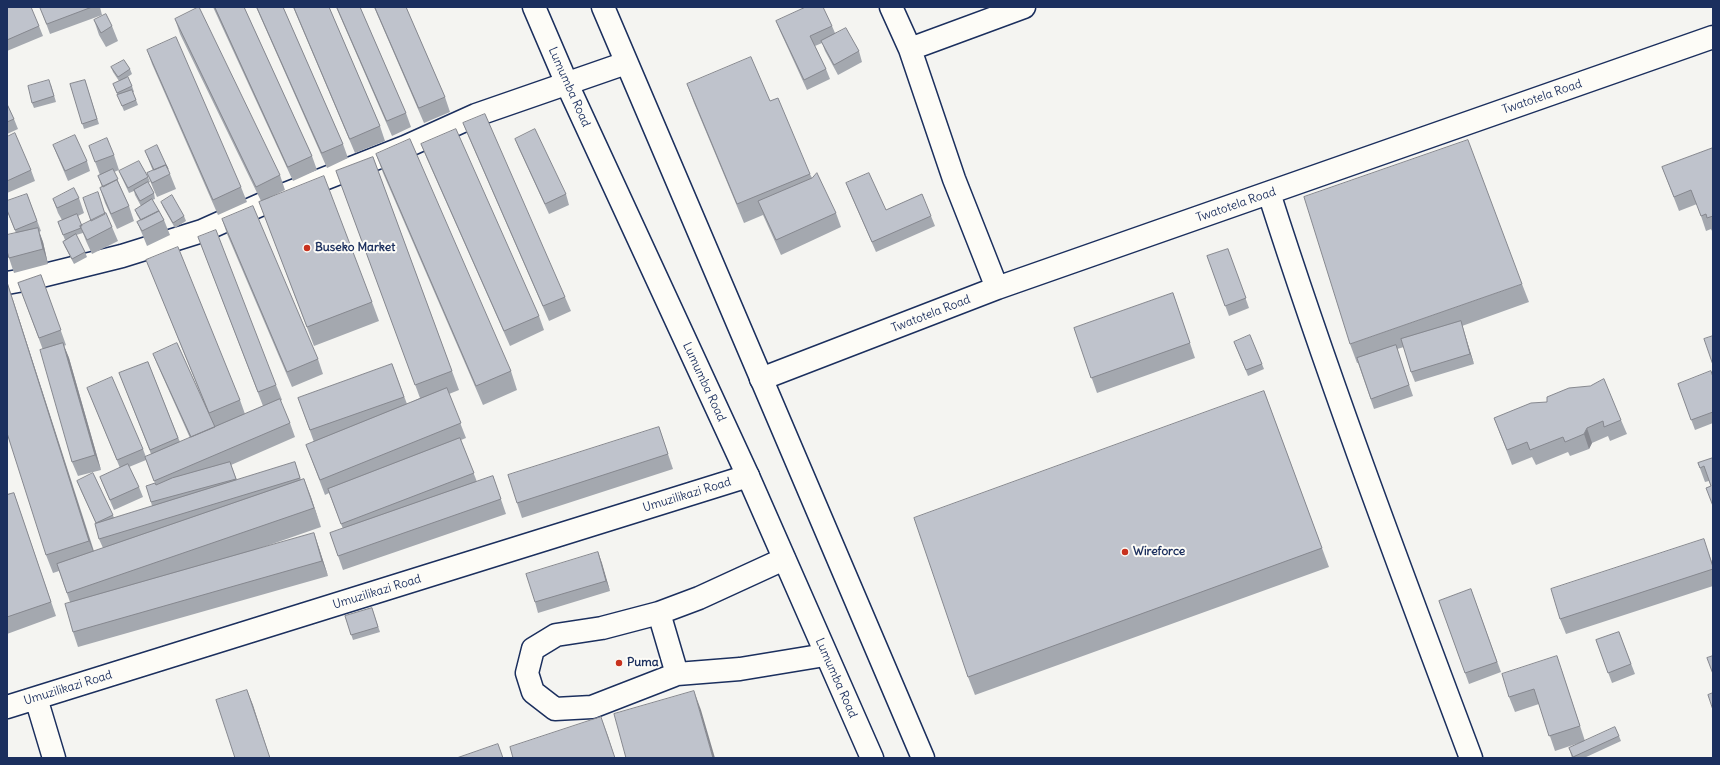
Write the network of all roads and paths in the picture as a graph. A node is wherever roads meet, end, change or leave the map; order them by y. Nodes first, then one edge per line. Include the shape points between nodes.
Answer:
1 (534, 7) edge
2 (603, 7) edge
3 (891, 7) edge
4 (1024, 7) edge
5 (1713, 37) edge
6 (910, 49) junction
7 (626, 64) junction
8 (567, 84) junction
9 (1269, 193) junction
10 (7, 283) edge
11 (997, 288) junction
12 (761, 379) junction
13 (748, 476) junction
14 (784, 559) junction
15 (659, 613) junction
16 (825, 655) junction
17 (677, 674) junction
18 (36, 698) junction
19 (7, 707) edge
20 (54, 758) edge
21 (872, 758) edge
22 (923, 758) edge
23 (1471, 758) edge

1 - 8 street, Lumumba Road
2 - 7 street
3 - 6 street
4 - 6 street
5 - 9 street, Twatotela Road
6 - 11 street via 954,179
7 - 8 street
7 - 12 street
8 - 10 street via 476,115 202,231 122,256
8 - 13 street, Lumumba Road
9 - 11 street, Twatotela Road
9 - 23 street via 1306,306
11 - 12 street, Twatotela Road
12 - 22 street
13 - 14 street, Lumumba Road
13 - 18 street, Umuzilikazi Road
14 - 15 street via 699,598
14 - 16 street, Lumumba Road
15 - 17 street
15 - 17 street via 602,628 556,635 533,649 527,673 534,692 555,709 592,707
16 - 17 street via 740,669
16 - 21 street, Lumumba Road
18 - 19 street, Umuzilikazi Road
18 - 20 street

